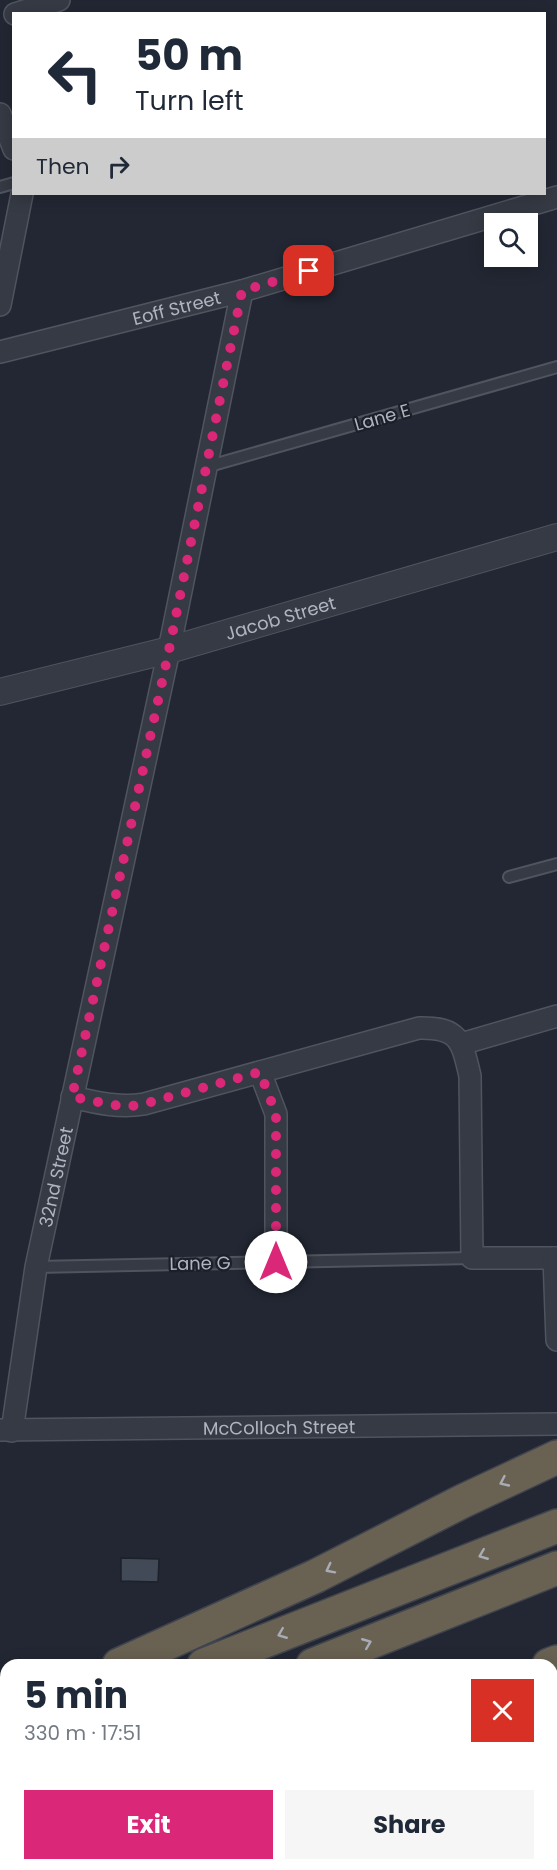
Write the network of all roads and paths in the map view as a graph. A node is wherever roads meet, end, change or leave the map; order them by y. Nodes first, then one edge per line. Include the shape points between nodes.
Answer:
1 (60, 0) edge
2 (21, 12) edge
3 (0, 114) edge
4 (12, 144) edge
5 (22, 195) edge
6 (557, 197) edge
7 (242, 291) junction
8 (0, 305) edge
9 (0, 352) edge
10 (557, 367) edge
11 (206, 467) junction
12 (557, 537) edge
13 (169, 650) junction
14 (0, 692) edge
15 (557, 864) edge
16 (509, 877) dead end
17 (557, 1016) edge
18 (461, 1044) junction
19 (260, 1072) junction
20 (72, 1097) junction
21 (472, 1258) junction
22 (555, 1258) edge
23 (276, 1262) junction
24 (36, 1267) junction
25 (557, 1340) edge
26 (557, 1424) edge
27 (6, 1431) edge
28 (557, 1457) edge
29 (557, 1526) edge
30 (557, 1568) edge
31 (132, 1659) edge
32 (219, 1659) edge
33 (328, 1659) edge

1 - 2 street
3 - 4 street
5 - 8 street
6 - 7 street, Eoff Street
7 - 9 street, Eoff Street
7 - 11 street, 32nd Street
10 - 11 lane, Lane E
11 - 13 street, 32nd Street
12 - 13 street, Jacob Street
13 - 14 street, Jacob Street
13 - 20 street, 32nd Street
15 - 16 lane
17 - 18 street
18 - 19 street via 456,1036 438,1028 419,1028
18 - 21 street via 470,1076
19 - 20 street via 125,1107
19 - 23 street via 276,1114
20 - 24 street, 32nd Street
21 - 22 street
21 - 23 lane, Lane G
22 - 25 street
23 - 24 lane, Lane G
24 - 27 street, 32nd Street
26 - 27 street, McColloch Street
28 -> 31 highway via 316,1576
29 -> 32 highway
33 -> 30 highway

